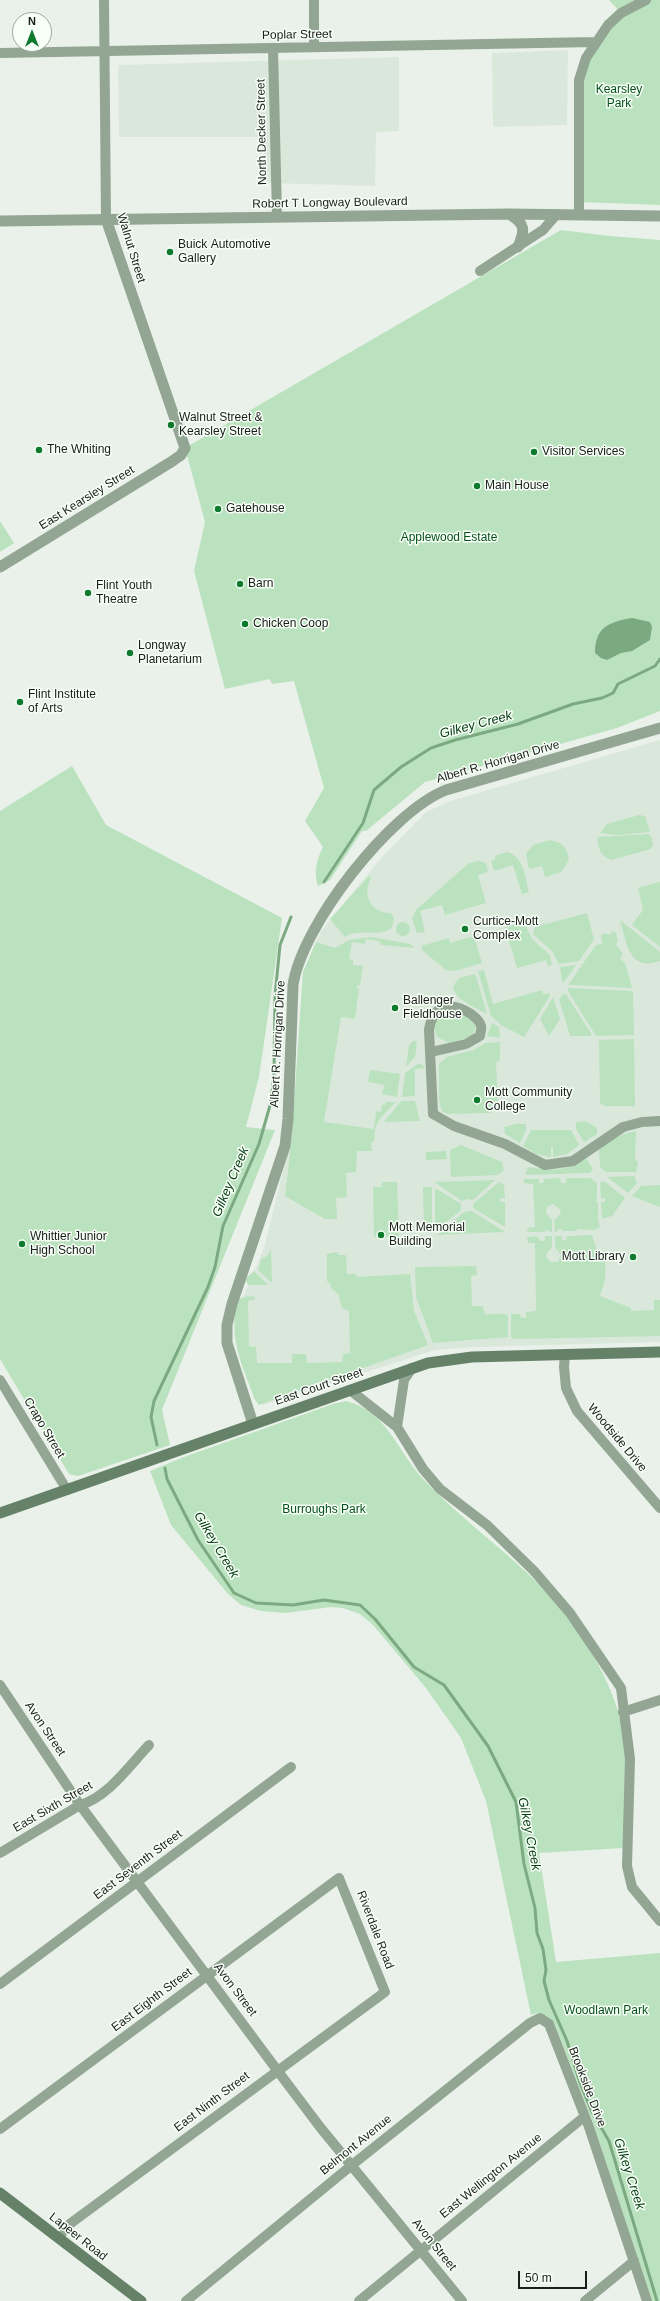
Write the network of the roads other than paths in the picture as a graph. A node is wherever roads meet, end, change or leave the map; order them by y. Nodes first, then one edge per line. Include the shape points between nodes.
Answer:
1 (104, 0) edge
2 (314, 0) edge
3 (646, 0) edge
4 (595, 42) junction
5 (314, 47) junction
6 (272, 48) junction
7 (104, 51) junction
8 (0, 53) edge
9 (579, 213) junction
10 (509, 214) junction
11 (557, 214) junction
12 (277, 216) junction
13 (660, 216) edge
14 (106, 219) junction
15 (0, 221) edge
16 (518, 247) junction
17 (480, 271) dead end
18 (185, 448) joint
19 (0, 567) edge
20 (660, 728) edge
21 (431, 1052) junction
22 (660, 1121) edge
23 (660, 1352) edge
24 (565, 1354) junction
25 (412, 1368) junction
26 (0, 1380) edge
27 (350, 1390) junction
28 (253, 1424) junction
29 (397, 1427) junction
30 (67, 1490) junction
31 (660, 1508) edge
32 (0, 1513) edge
33 (0, 1685) edge
34 (660, 1700) edge
35 (623, 1712) junction
36 (149, 1745) dead end
37 (291, 1767) dead end
38 (80, 1805) junction
39 (0, 1852) edge
40 (339, 1878) joint
41 (138, 1882) junction
42 (660, 1921) edge
43 (207, 1976) junction
44 (0, 1984) edge
45 (385, 1992) joint
46 (547, 2020) joint
47 (277, 2070) junction
48 (584, 2117) junction
49 (0, 2129) edge
50 (352, 2165) junction
51 (0, 2193) edge
52 (58, 2237) junction
53 (421, 2250) junction
54 (634, 2261) junction
55 (141, 2301) edge
56 (186, 2301) edge
57 (360, 2301) edge
58 (462, 2301) edge
59 (585, 2301) edge
60 (647, 2301) edge

1 - 7 street, Walnut Street
2 - 5 street
3 - 4 street via 621,13
4 - 5 street, Poplar Street
4 - 9 street via 586,58 579,80
5 - 6 street, Poplar Street
6 - 7 street, Poplar Street
6 - 12 street, North Decker Street
7 - 8 street, Poplar Street
7 - 14 street, Walnut Street
9 - 11 street, Robert T Longway Boulevard
9 - 13 street, Robert T Longway Boulevard
10 - 11 street, Robert T Longway Boulevard
10 - 12 street, Robert T Longway Boulevard
10 - 16 street via 520,221 523,228
11 - 16 street via 543,230
12 - 14 street, Robert T Longway Boulevard
14 - 15 street, Robert T Longway Boulevard
14 - 18 street, Walnut Street
16 - 17 street
18 - 19 street, East Kearsley Street via 181,455
20 - 28 street, Albert R. Horrigan Drive via 446,790 425,800 362,862 312,933 297,966 293,985 285,1146 227,1325 229,1352
21 - 21 street via 466,1044 480,1036 481,1026 476,1018 458,1008 448,1006 436,1012 431,1019 429,1030
21 - 22 street via 433,1114 454,1126 505,1144 544,1165 573,1161 624,1127
23 - 24 main road, East Court Street
24 - 25 main road, East Court Street via 458,1357
24 - 31 street, Woodside Drive via 566,1388 577,1411
25 - 27 main road, East Court Street
25 - 29 street via 404,1380
26 - 30 street, Crapo Street
27 - 28 main road, East Court Street
27 - 29 street
28 - 30 main road, East Court Street
29 - 35 street via 423,1469 440,1489 487,1525 534,1571 570,1613 621,1688
30 - 32 main road, East Court Street
33 - 38 street, Avon Street
34 - 35 street
35 - 42 street via 630,1759 627,1866 632,1887
36 - 38 street, East Sixth Street via 110,1786 91,1802
37 - 41 street, East Seventh Street
38 - 39 street, East Sixth Street
38 - 41 street, Avon Street
40 - 43 street, East Eighth Street
40 - 45 street, Riverdale Road
41 - 43 street, Avon Street
41 - 44 street, East Seventh Street
43 - 47 street, Avon Street
43 - 49 street, East Eighth Street
45 - 47 street, East Ninth Street
46 - 48 street, Brookside Drive
46 - 50 street, Belmont Avenue via 540,2018 530,2023
47 - 50 street, Avon Street
47 - 52 street, East Ninth Street via 71,2223
48 - 53 street, East Wellington Avenue
48 - 54 street, Brookside Drive via 590,2127
50 - 53 street, Avon Street
50 - 56 street, Belmont Avenue
51 - 52 main road, Lapeer Road
52 - 55 main road, Lapeer Road
53 - 57 street, East Wellington Avenue
53 - 58 street, Avon Street
54 - 59 street
54 - 60 street, Brookside Drive

